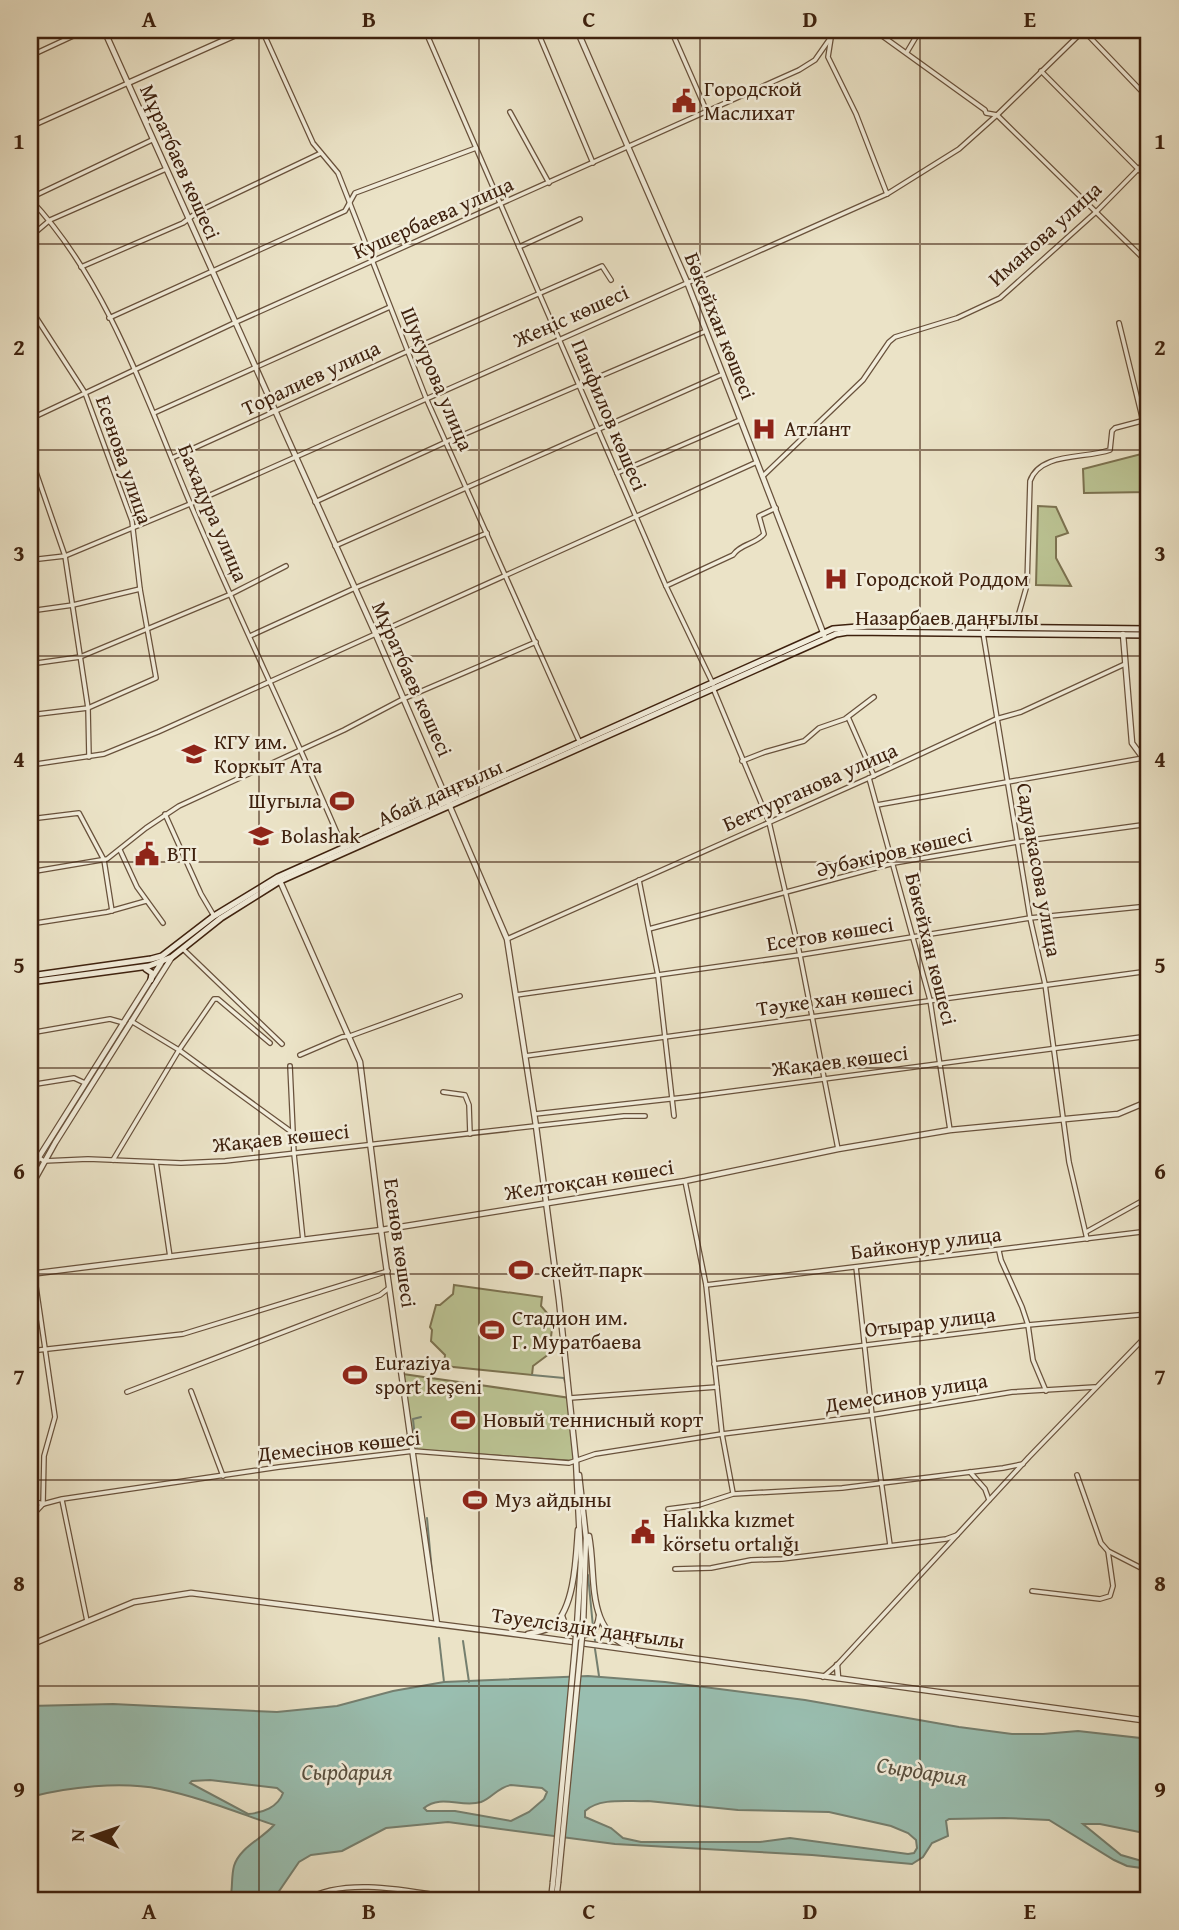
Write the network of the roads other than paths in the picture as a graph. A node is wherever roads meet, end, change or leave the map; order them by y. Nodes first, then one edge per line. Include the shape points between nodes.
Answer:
1 (86, 30) edge
2 (104, 30) edge
3 (247, 30) edge
4 (261, 30) edge
5 (425, 30) edge
6 (550, 30) edge
7 (577, 30) edge
8 (671, 30) edge
9 (822, 30) edge
10 (836, 30) edge
11 (874, 30) edge
12 (920, 30) edge
13 (1084, 30) edge
14 (831, 38) junction
15 (906, 52) junction
16 (30, 56) edge
17 (1041, 71) junction
18 (128, 83) junction
19 (1149, 99) edge
20 (707, 111) junction
21 (510, 112) dead end
22 (998, 115) junction
23 (30, 127) edge
24 (152, 140) junction
25 (476, 148) junction
26 (628, 148) junction
27 (321, 153) junction
28 (1149, 158) edge
29 (593, 163) junction
30 (1137, 168) junction
31 (166, 169) junction
32 (1149, 180) edge
33 (549, 183) junction
34 (887, 194) junction
35 (30, 199) edge
36 (349, 202) junction
37 (501, 205) junction
38 (1096, 212) junction
39 (580, 219) dead end
40 (50, 220) junction
41 (188, 220) junction
42 (30, 237) edge
43 (519, 247) junction
44 (373, 262) junction
45 (1149, 264) edge
46 (81, 267) junction
47 (211, 272) junction
48 (611, 281) dead end
49 (687, 282) junction
50 (540, 294) junction
51 (390, 307) junction
52 (30, 308) edge
53 (109, 318) junction
54 (234, 323) junction
55 (1119, 323) dead end
56 (706, 331) junction
57 (559, 339) junction
58 (408, 351) junction
59 (254, 368) junction
60 (136, 369) junction
61 (723, 374) junction
62 (579, 385) junction
63 (85, 393) junction
64 (426, 398) junction
65 (153, 413) junction
66 (275, 413) junction
67 (30, 419) edge
68 (1149, 419) edge
69 (741, 420) junction
70 (1143, 421) junction
71 (598, 430) junction
72 (446, 442) junction
73 (30, 455) edge
74 (295, 457) junction
75 (172, 458) junction
76 (757, 463) junction
77 (617, 473) junction
78 (763, 476) junction
79 (467, 488) junction
80 (315, 502) junction
81 (190, 504) junction
82 (776, 508) junction
83 (636, 517) junction
84 (132, 528) junction
85 (487, 533) junction
86 (335, 546) junction
87 (65, 556) junction
88 (30, 560) edge
89 (286, 566) dead end
90 (507, 576) junction
91 (666, 586) junction
92 (140, 589) junction
93 (355, 589) junction
94 (231, 594) junction
95 (73, 605) junction
96 (30, 611) edge
97 (1015, 627) junction
98 (147, 629) junction
99 (1149, 629) edge
100 (983, 630) junction
101 (1123, 631) junction
102 (376, 635) junction
103 (1149, 635) edge
104 (250, 636) junction
105 (825, 636) junction
106 (536, 641) junction
107 (80, 657) junction
108 (30, 664) edge
109 (1125, 664) junction
110 (271, 682) junction
111 (712, 683) junction
112 (874, 697) dead end
113 (403, 699) junction
114 (88, 708) junction
115 (30, 715) edge
116 (848, 717) junction
117 (996, 719) junction
118 (580, 743) junction
119 (301, 750) junction
120 (1146, 757) edge
121 (89, 758) junction
122 (742, 761) junction
123 (30, 765) edge
124 (872, 777) junction
125 (1007, 782) junction
126 (1149, 793) edge
127 (449, 803) junction
128 (877, 806) junction
129 (165, 814) junction
130 (30, 819) edge
131 (769, 822) junction
132 (1149, 824) edge
133 (1017, 842) junction
134 (120, 850) junction
135 (344, 850) junction
136 (104, 860) junction
137 (894, 863) junction
138 (30, 872) edge
139 (279, 879) junction
140 (639, 880) junction
141 (786, 893) junction
142 (146, 901) junction
143 (1149, 906) edge
144 (112, 911) junction
145 (217, 915) junction
146 (1030, 918) junction
147 (163, 923) dead end
148 (30, 924) edge
149 (649, 929) junction
150 (915, 937) junction
151 (507, 939) junction
152 (182, 947) junction
153 (170, 954) junction
154 (800, 956) junction
155 (162, 962) junction
156 (139, 967) junction
157 (1149, 971) edge
158 (30, 976) edge
159 (658, 976) junction
160 (152, 980) junction
161 (30, 982) edge
162 (1045, 985) junction
163 (516, 995) junction
164 (460, 996) dead end
165 (930, 1000) junction
166 (812, 1017) junction
167 (131, 1021) junction
168 (124, 1023) junction
169 (30, 1034) edge
170 (350, 1036) junction
171 (1149, 1036) edge
172 (666, 1037) junction
173 (270, 1043) dead end
174 (282, 1044) dead end
175 (1052, 1049) junction
176 (180, 1050) junction
177 (300, 1055) dead end
178 (525, 1056) junction
179 (941, 1064) junction
180 (290, 1066) dead end
181 (825, 1079) junction
182 (30, 1084) edge
183 (86, 1084) junction
184 (443, 1093) dead end
185 (672, 1099) junction
186 (1149, 1101) edge
187 (535, 1114) junction
188 (645, 1116) dead end
189 (674, 1116) dead end
190 (1064, 1118) junction
191 (536, 1126) junction
192 (950, 1130) junction
193 (293, 1133) junction
194 (470, 1134) junction
195 (370, 1145) junction
196 (838, 1149) junction
197 (30, 1152) edge
198 (294, 1154) junction
199 (39, 1157) junction
200 (113, 1160) junction
201 (44, 1161) junction
202 (156, 1162) junction
203 (30, 1177) edge
204 (685, 1181) junction
205 (30, 1188) edge
206 (1149, 1197) edge
207 (547, 1203) junction
208 (381, 1230) junction
209 (1086, 1231) junction
210 (1149, 1231) edge
211 (30, 1239) edge
212 (1087, 1239) junction
213 (303, 1240) junction
214 (999, 1250) junction
215 (170, 1256) junction
216 (856, 1267) junction
217 (388, 1270) junction
218 (32, 1274) edge
219 (706, 1285) junction
220 (391, 1287) junction
221 (1149, 1314) edge
222 (1028, 1325) junction
223 (1149, 1333) edge
224 (865, 1346) junction
225 (45, 1350) junction
226 (30, 1351) edge
227 (714, 1364) junction
228 (717, 1387) junction
229 (1095, 1387) junction
230 (127, 1391) dead end
231 (191, 1391) dead end
232 (1045, 1391) junction
233 (570, 1398) junction
234 (872, 1415) junction
235 (722, 1434) junction
236 (414, 1451) junction
237 (576, 1461) junction
238 (1024, 1464) junction
239 (970, 1472) junction
240 (1077, 1475) dead end
241 (223, 1476) junction
242 (881, 1483) junction
243 (733, 1494) junction
244 (62, 1499) junction
245 (30, 1500) edge
246 (989, 1500) junction
247 (43, 1504) junction
248 (668, 1509) dead end
249 (582, 1514) junction
250 (30, 1518) edge
251 (959, 1534) junction
252 (890, 1545) junction
253 (1108, 1551) junction
254 (675, 1569) dead end
255 (1149, 1572) edge
256 (1032, 1591) dead end
257 (598, 1609) junction
258 (562, 1615) junction
259 (87, 1621) junction
260 (438, 1624) junction
261 (523, 1635) junction
262 (30, 1645) edge
263 (645, 1652) junction
264 (837, 1665) junction
265 (823, 1677) junction
266 (839, 1679) junction
267 (1149, 1721) edge
268 (309, 1899) edge
269 (469, 1900) edge
270 (553, 1900) edge

1 - 16 street
2 - 18 street, Мұратбаев көшесі
3 - 18 street
4 - 27 street, Шукурова улица
5 - 25 street, Панфилов көшесі
6 - 29 street via 539,34
7 - 26 street, Бөкейхан көшесі
8 - 20 street
9 - 14 street
10 - 14 street, Кушербаева улица
11 - 15 street
12 - 15 street
13 - 17 street, Жеңіс көшесі
13 - 19 street
14 - 20 street, Кушербаева улица via 816,60
14 - 34 street via 828,57
15 - 22 street via 986,113
17 - 22 street, Жеңіс көшесі
17 - 30 street
18 - 23 street
18 - 24 street, Мұратбаев көшесі
20 - 26 street, Кушербаева улица
21 - 33 street
22 - 34 street, Жеңіс көшесі via 959,149
22 - 38 street
24 - 31 street, Мұратбаев көшесі
24 - 35 street
25 - 36 street via 355,193
25 - 37 street, Панфилов көшесі
26 - 29 street, Кушербаева улица
26 - 49 street, Бөкейхан көшесі
27 - 36 street, Шукурова улица via 338,173
27 - 41 street
28 - 30 street, Иманова улица
29 - 33 street, Кушербаева улица
30 - 32 street
30 - 38 street, Иманова улица
31 - 40 street
31 - 41 street, Мұратбаев көшесі
33 - 37 street, Кушербаева улица
34 - 49 street, Жеңіс көшесі
35 - 40 street, Бахадура улица
36 - 44 street, Шукурова улица
36 - 47 street via 345,211
37 - 43 street, Панфилов көшесі
37 - 44 street, Кушербаева улица
38 - 45 street
38 - 78 street, Иманова улица via 1000,298 957,318 895,337 863,380
39 - 43 street
40 - 42 street
40 - 46 street, Бахадура улица
41 - 46 street
41 - 47 street, Мұратбаев көшесі
43 - 50 street, Панфилов көшесі
44 - 51 street, Шукурова улица
44 - 54 street, Кушербаева улица
46 - 53 street, Бахадура улица
47 - 53 street
47 - 54 street, Мұратбаев көшесі
48 - 50 street, Торалиев улица via 602,266
49 - 56 street, Бөкейхан көшесі
49 - 57 street, Жеңіс көшесі
50 - 57 street, Панфилов көшесі
50 - 58 street, Торалиев улица
51 - 58 street, Шукурова улица
51 - 59 street
52 - 63 street, Есенова улица
53 - 60 street, Бахадура улица
54 - 59 street, Мұратбаев көшесі
54 - 60 street, Кушербаева улица
55 - 70 street
56 - 61 street, Бөкейхан көшесі
56 - 62 street
57 - 62 street, Панфилов көшесі
57 - 64 street, Жеңіс көшесі
58 - 64 street, Шукурова улица
58 - 66 street, Торалиев улица
59 - 65 street
59 - 66 street, Мұратбаев көшесі
60 - 63 street, Кушербаева улица
60 - 65 street, Бахадура улица
61 - 69 street, Бөкейхан көшесі
61 - 71 street
62 - 71 street, Панфилов көшесі
62 - 72 street
63 - 67 street, Кушербаева улица
63 - 84 street, Есенова улица
64 - 72 street, Шукурова улица
64 - 74 street, Жеңіс көшесі
65 - 75 street, Бахадура улица
66 - 74 street, Мұратбаев көшесі
66 - 75 street, Торалиев улица
68 - 70 street
69 - 76 street, Бөкейхан көшесі
69 - 77 street
70 - 97 street via 1112,431 1110,450 1048,463 1033,472 1027,585
71 - 77 street, Панфилов көшесі
71 - 79 street
72 - 79 street, Шукурова улица
72 - 80 street
73 - 87 street
74 - 80 street, Мұратбаев көшесі
74 - 81 street, Жеңіс көшесі
75 - 81 street, Бахадура улица
76 - 78 street, Бөкейхан көшесі
76 - 83 street
77 - 83 street, Панфилов көшесі
78 - 82 street, Бөкейхан көшесі
79 - 85 street, Шукурова улица
79 - 86 street
80 - 86 street, Мұратбаев көшесі
81 - 84 street, Жеңіс көшесі
81 - 94 street, Бахадура улица
82 - 91 street via 759,516 764,534 760,539
82 - 105 street, Бөкейхан көшесі
83 - 90 street
83 - 91 street, Панфилов көшесі
84 - 87 street, Жеңіс көшесі
84 - 92 street, Есенова улица
85 - 90 street, Шукурова улица
85 - 93 street
86 - 93 street, Мұратбаев көшесі
87 - 88 street, Жеңіс көшесі
87 - 95 street
89 - 94 street
90 - 102 street
90 - 106 street, Шукурова улица
91 - 111 street, Панфилов көшесі
92 - 95 street
92 - 98 street, Есенова улица
93 - 102 street, Мұратбаев көшесі
93 - 104 street
94 - 98 street
94 - 104 street, Бахадура улица
95 - 96 street
95 - 107 street
97 - 100 main road, Назарбаев даңғылы
97 - 101 main road, Назарбаев даңғылы
98 - 107 street
98 - 114 street, Есенова улица via 156,678
99 - 101 main road, Назарбаев даңғылы
100 - 101 main road, Назарбаев даңғылы
100 - 105 main road, Назарбаев даңғылы
100 - 117 street, Садуакасова улица
101 - 103 main road, Назарбаев даңғылы
101 - 109 street
102 - 110 street
102 - 113 street, Мұратбаев көшесі
104 - 110 street, Бахадура улица
105 - 111 main road, Назарбаев даңғылы
106 - 113 street
106 - 118 street, Шукурова улица
107 - 108 street
107 - 114 street
109 - 117 street, Бектурганова улица
109 - 120 street via 1132,743
110 - 119 street, Бахадура улица
110 - 121 street
111 - 118 main road, Абай даңғылы
111 - 122 street, Панфилов көшесі
111 - 127 main road, Абай даңғылы
112 - 116 street
113 - 119 street
113 - 127 street, Мұратбаев көшесі
114 - 115 street
114 - 121 street
116 - 122 street via 819,728 804,741
116 - 124 street, Бөкейхан көшесі
117 - 124 street, Бектурганова улица
117 - 125 street, Садуакасова улица
118 - 127 main road, Абай даңғылы
119 - 129 street
119 - 135 street, Бахадура улица
120 - 125 street
120 - 126 street
121 - 123 street
122 - 131 street
124 - 128 street, Бөкейхан көшесі
124 - 131 street, Бектурганова улица
125 - 128 street
125 - 133 street, Садуакасова улица
127 - 135 main road, Абай даңғылы
127 - 151 street, Мұратбаев көшесі
128 - 137 street, Бөкейхан көшесі
129 - 134 street
129 - 145 street via 201,894
130 - 136 street via 79,813
131 - 140 street, Бектурганова улица
131 - 141 street
132 - 133 street, Әубәкіров көшесі
133 - 137 street, Әубәкіров көшесі
133 - 146 street, Садуакасова улица
134 - 136 street
134 - 142 street
135 - 139 main road, Абай даңғылы
136 - 138 street
136 - 144 street
137 - 141 street, Әубәкіров көшесі
137 - 150 street, Бөкейхан көшесі
139 - 145 main road, Абай даңғылы
139 - 170 street, Есенов көшесі
140 - 149 street
140 - 151 street, Бектурганова улица
141 - 149 street, Әубәкіров көшесі
141 - 154 street
142 - 144 street
142 - 147 street
143 - 146 street, Есетов көшесі
144 - 148 street
145 - 152 main road, Абай даңғылы
145 - 153 main road, Абай даңғылы
146 - 150 street, Есетов көшесі
146 - 162 street, Садуакасова улица
149 - 159 street
150 - 154 street, Есетов көшесі
150 - 165 street, Бөкейхан көшесі
151 - 163 street, Мұратбаев көшесі
152 - 153 main road, Абай даңғылы
152 - 174 street
153 - 155 main road
153 - 158 main road
153 - 167 street, Абай даңғылы
154 - 159 street, Есетов көшесі
154 - 166 street
155 - 156 main road
155 - 160 street
156 - 160 main road via 151,971
156 - 161 main road
157 - 162 street, Тәуке хан көшесі
159 - 163 street, Есетов көшесі
159 - 172 street
160 - 168 street
162 - 165 street, Тәуке хан көшесі
162 - 175 street, Садуакасова улица
163 - 178 street, Мұратбаев көшесі
164 - 170 street
165 - 166 street, Тәуке хан көшесі
165 - 179 street, Бөкейхан көшесі
166 - 172 street, Тәуке хан көшесі
166 - 181 street
167 - 176 street
167 - 201 street, Абай даңғылы
168 - 169 street via 110,1019
168 - 183 street
170 - 177 street
170 - 195 street, Есенов көшесі via 360,1062
171 - 175 street, Жақаев көшесі
172 - 178 street, Тәуке хан көшесі
172 - 185 street
173 - 176 street via 216,999
175 - 179 street, Жақаев көшесі
175 - 190 street, Садуакасова улица
176 - 193 street
176 - 200 street
178 - 187 street, Мұратбаев көшесі
179 - 181 street, Жақаев көшесі
179 - 192 street, Бөкейхан көшесі
180 - 193 street
181 - 185 street, Жақаев көшесі
181 - 196 street
182 - 183 street via 74,1077
183 - 199 street
184 - 194 street via 465,1095
185 - 187 street, Жақаев көшесі
185 - 189 street
186 - 190 street, Желтоқсан көшесі via 1118,1114
187 - 191 street, Мұратбаев көшесі
188 - 191 street, Жақаев көшесі
190 - 192 street, Желтоқсан көшесі
190 - 209 street, Садуакасова улица via 1069,1162
191 - 194 street, Жақаев көшесі
191 - 207 street, Мұратбаев көшесі
192 - 196 street, Желтоқсан көшесі
193 - 198 street
194 - 195 street, Жақаев көшесі
195 - 198 street, Жақаев көшесі
195 - 208 street, Есенов көшесі
196 - 204 street, Желтоқсан көшесі
197 - 199 street
198 - 202 street, Жақаев көшесі
198 - 213 street
199 - 201 street
199 - 203 street
200 - 201 street, Жақаев көшесі
200 - 202 street, Жақаев көшесі
201 - 205 street, Абай даңғылы
202 - 215 street
204 - 207 street, Желтоқсан көшесі
204 - 219 street
206 - 209 street
207 - 208 street, Желтоқсан көшесі
207 - 233 street, Мұратбаев көшесі
208 - 213 street, Желтоқсан көшесі
208 - 217 street, Есенов көшесі
209 - 212 street, Садуакасова улица
210 - 212 street, Байконур улица
211 - 218 street
212 - 214 street, Байконур улица
213 - 215 street, Желтоқсан көшесі
214 - 216 street, Байконур улица
214 - 222 street
215 - 218 street, Желтоқсан көшесі
216 - 219 street, Байконур улица
216 - 224 street
217 - 220 street, Есенов көшесі
217 - 225 street via 183,1334
218 - 225 street
219 - 227 street
220 - 230 street
220 - 236 street, Есенов көшесі
221 - 222 street, Отырар улица
222 - 224 street, Отырар улица
222 - 232 street via 1033,1360
223 - 229 street
224 - 227 street, Отырар улица
224 - 234 street
225 - 226 street
225 - 247 street via 55,1422 44,1457
227 - 228 street
228 - 233 street
228 - 235 street
229 - 232 street, Демесинов улица
229 - 238 street
231 - 241 street
232 - 234 street, Демесинов улица via 1012,1392
233 - 237 street, Мұратбаев көшесі
234 - 235 street, Демесинов улица
234 - 242 street
235 - 237 street, Демесінов көшесі
235 - 243 street
236 - 237 street, Демесінов көшесі
236 - 241 street, Демесінов көшесі
236 - 260 street, Есенов көшесі
237 - 249 street, Мұратбаев көшесі
238 - 239 street
238 - 246 street
239 - 242 street
239 - 246 street
240 - 253 street
241 - 244 street, Демесінов көшесі
242 - 243 street
242 - 252 street
243 - 248 street
244 - 247 street, Демесінов көшесі
244 - 259 street
245 - 247 street
246 - 251 street
247 - 250 street
249 - 257 street
249 - 258 street
249 - 270 street, bridge via 587,1562
251 - 252 street
251 - 264 street
252 - 254 street
253 - 255 street
253 - 256 street via 1110,1596 1100,1599
257 - 258 street via 596,1627 584,1636 567,1630
257 - 263 street via 611,1637
258 - 261 street via 554,1625
259 - 260 street, Тәуелсіздік даңғылы via 143,1600 191,1593
259 - 262 street, Тәуелсіздік даңғылы
260 - 261 street, Тәуелсіздік даңғылы
261 - 263 street, Тәуелсіздік даңғылы
263 - 265 street, Тәуелсіздік даңғылы
264 - 265 street
264 - 266 street
265 - 266 street, Тәуелсіздік даңғылы
266 - 267 street, Тәуелсіздік даңғылы
268 - 269 street via 317,1893 359,1886

